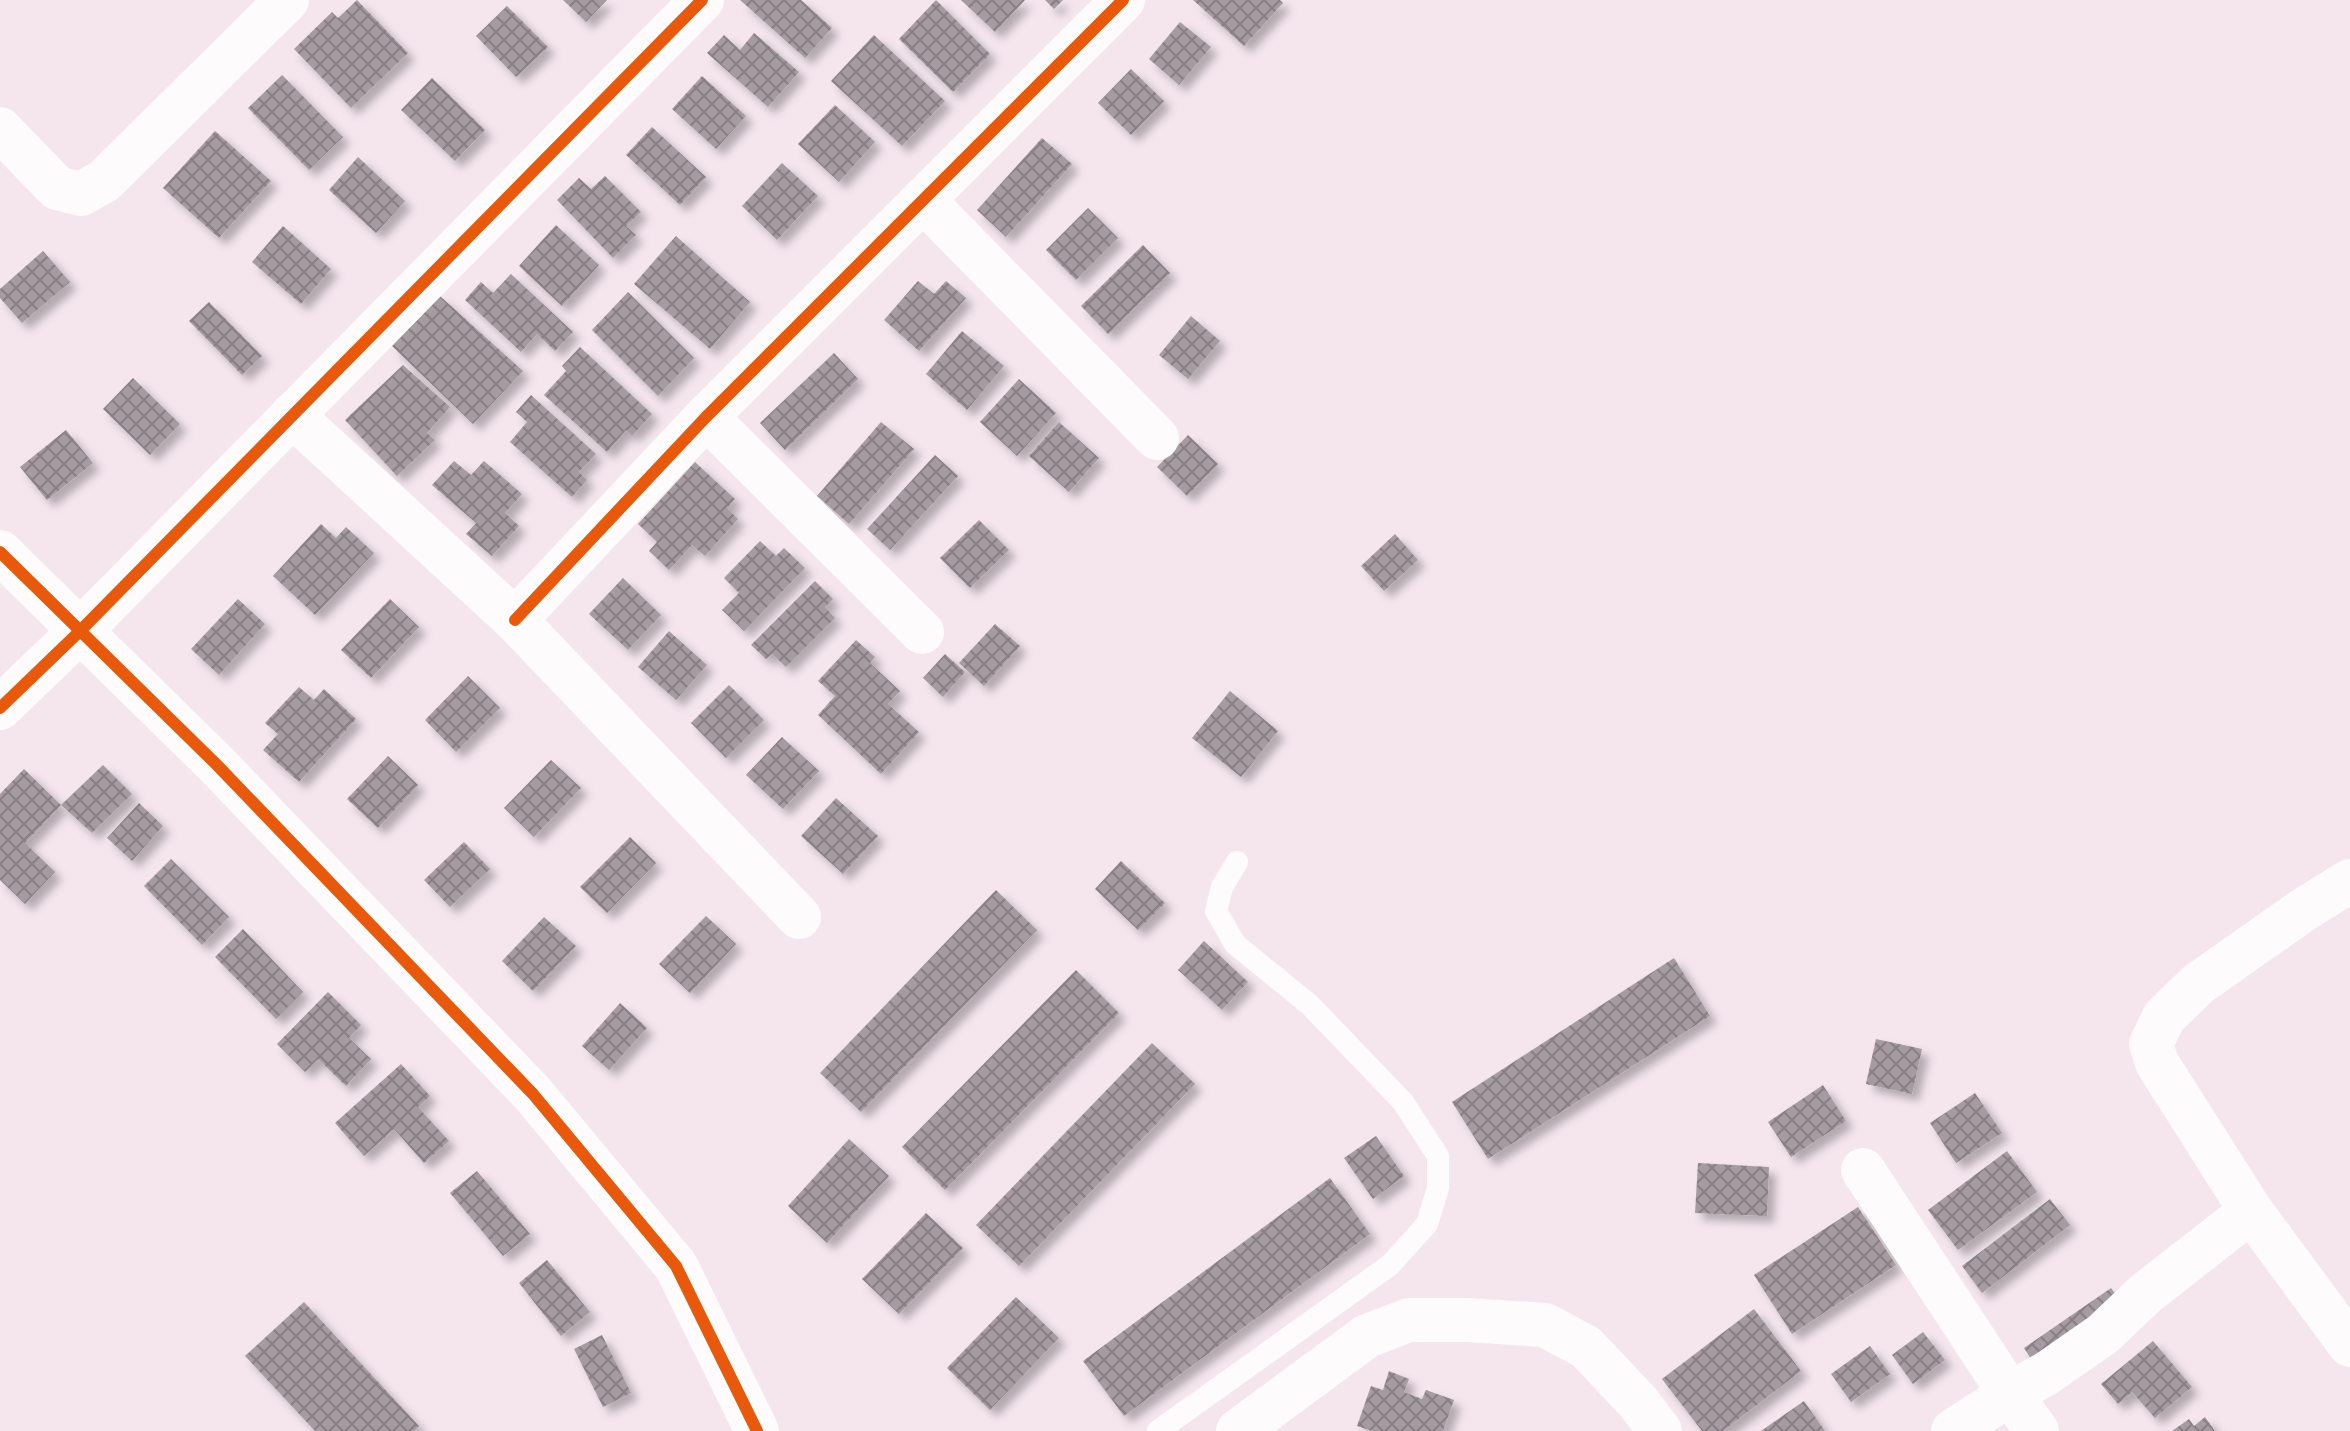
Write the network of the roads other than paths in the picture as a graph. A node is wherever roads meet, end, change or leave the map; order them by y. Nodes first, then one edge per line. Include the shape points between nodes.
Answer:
1 (287, 0) edge
2 (702, 0) edge
3 (1123, 0) edge
4 (0, 129) edge
5 (923, 200) junction
6 (292, 415) junction
7 (706, 417) junction
8 (1157, 438) dead end
9 (0, 552) edge
10 (515, 620) junction
11 (80, 631) junction
12 (922, 632) dead end
13 (0, 708) edge
14 (1237, 862) dead end
15 (2350, 881) edge
16 (799, 917) dead end
17 (1863, 1170) dead end
18 (2251, 1211) junction
19 (2350, 1345) edge
20 (2010, 1394) junction
21 (757, 1431) edge
22 (1158, 1431) edge
23 (1238, 1431) edge
24 (1660, 1431) edge
25 (1953, 1431) edge
26 (2037, 1431) edge

1 - 4 street via 104,181 81,194 57,188
2 - 6 street
3 - 5 street
5 - 7 street
5 - 8 street
6 - 10 street
6 - 11 street
7 - 10 street
7 - 12 street
9 - 11 street
10 - 16 street
11 - 13 street
11 - 21 street via 217,765 533,1094 676,1266
14 - 22 lane via 1216,911 1235,944 1310,1005 1403,1102 1438,1156 1438,1188 1427,1224 1390,1265
15 - 18 street via 2198,984 2164,1017 2151,1044 2157,1063
17 - 20 street
18 - 19 street
18 - 20 street via 2103,1334
20 - 25 street
20 - 26 street
23 - 24 street via 1367,1336 1409,1320 1467,1320 1545,1325 1586,1347

